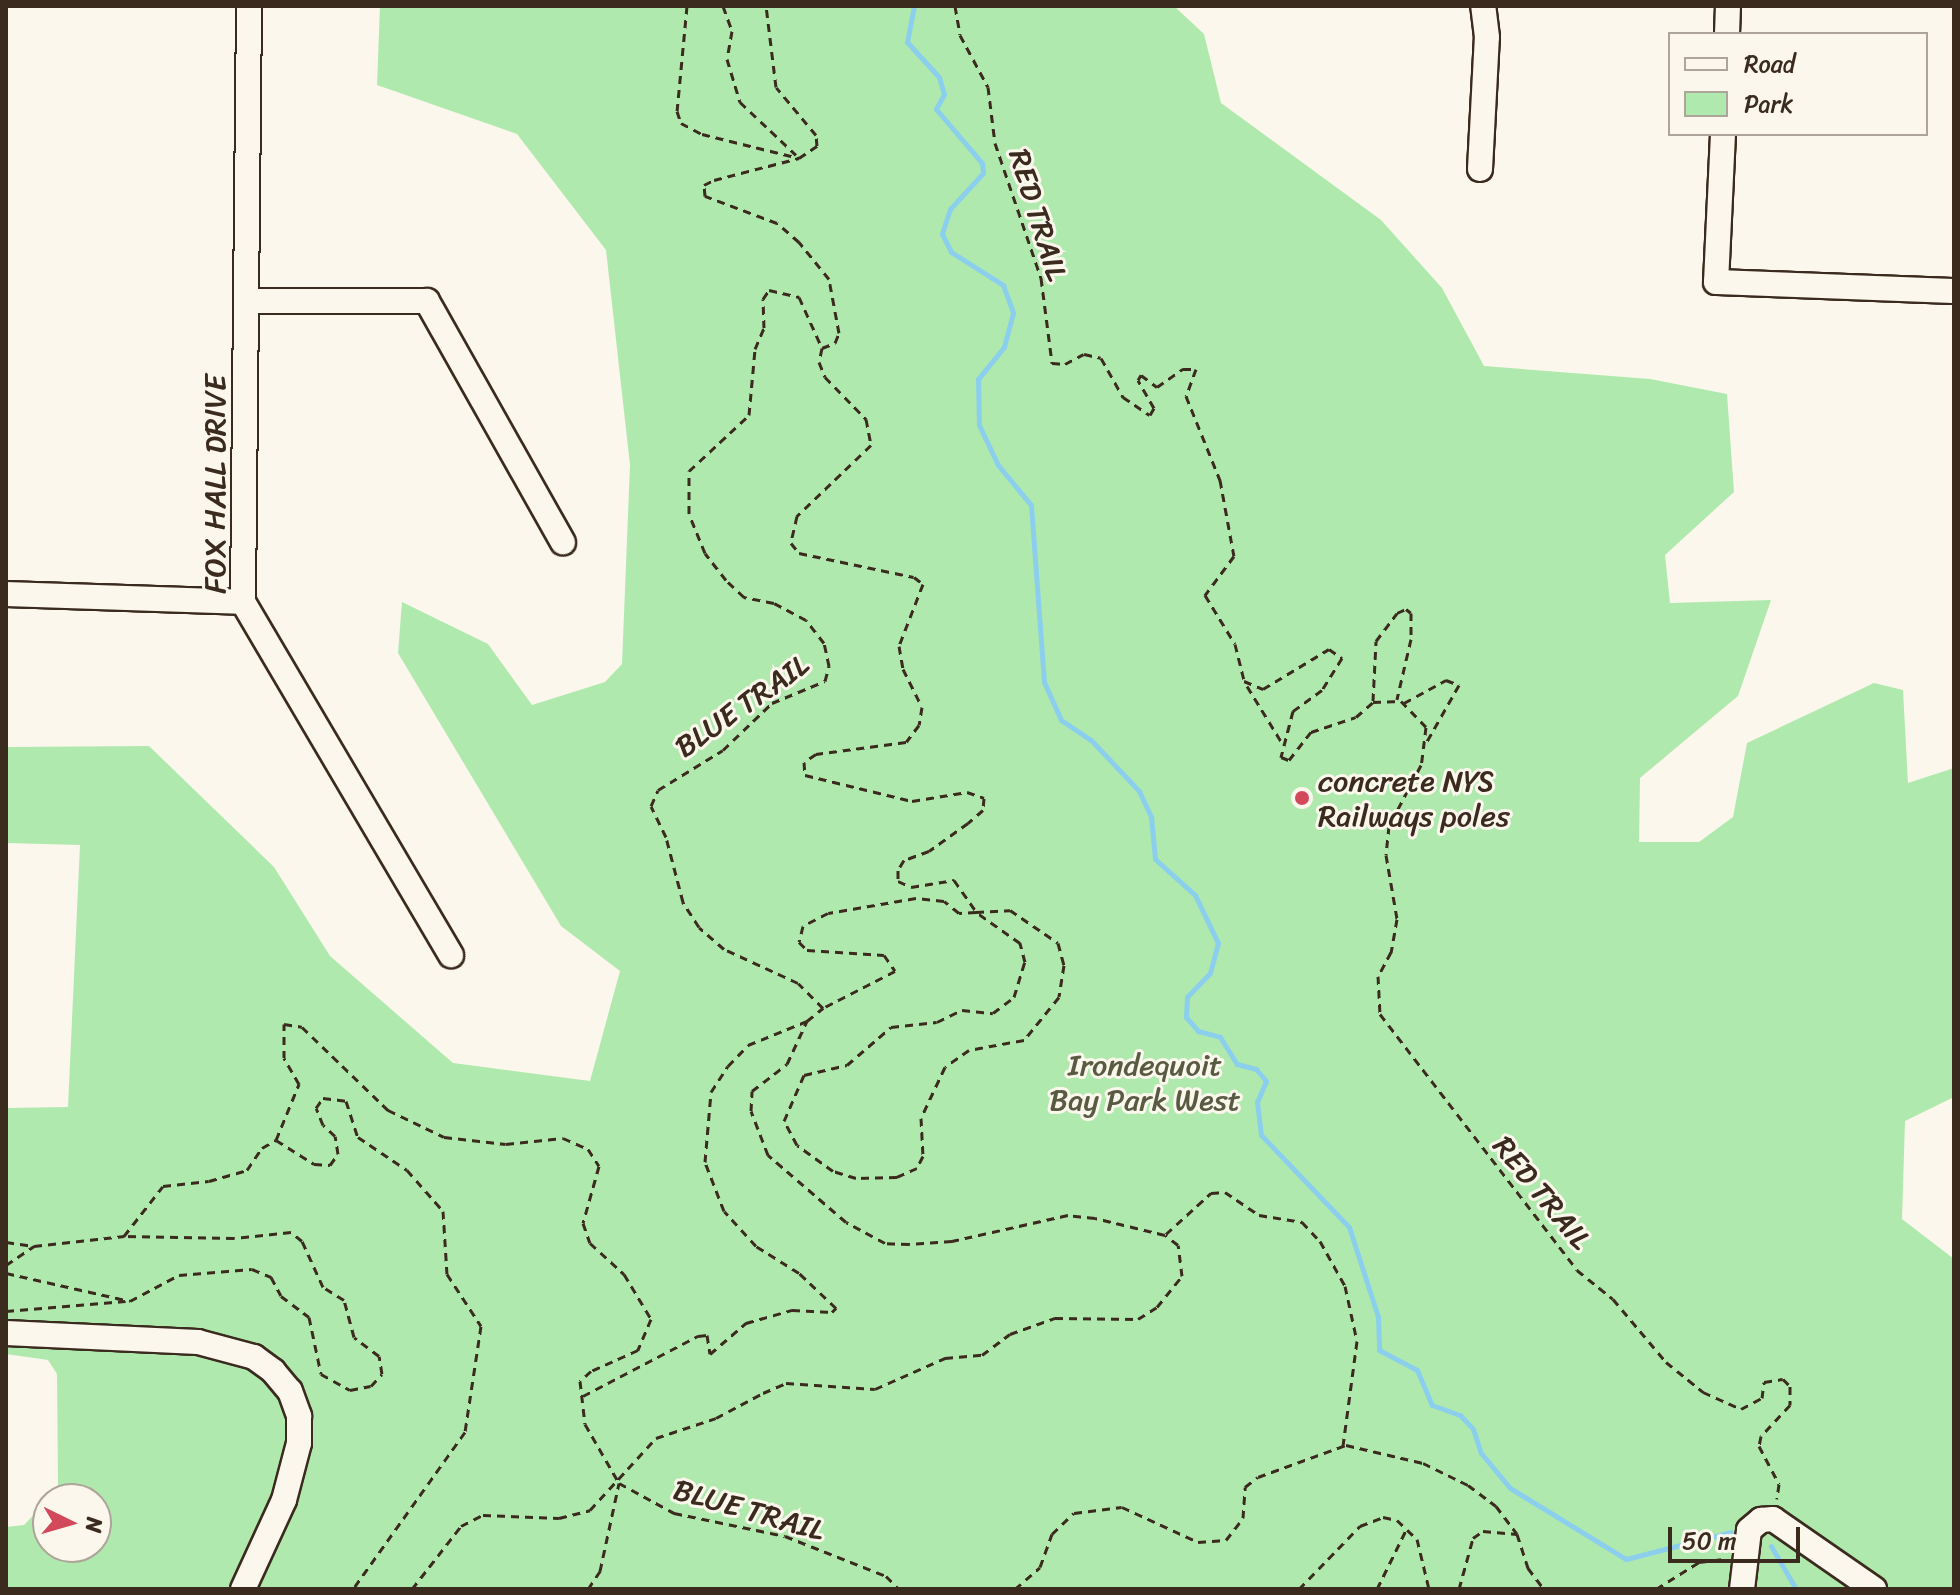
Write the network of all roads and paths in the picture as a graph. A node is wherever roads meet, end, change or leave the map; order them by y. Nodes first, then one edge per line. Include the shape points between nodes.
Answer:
1 (249, 6) edge
2 (687, 6) edge
3 (723, 6) edge
4 (766, 6) edge
5 (955, 6) edge
6 (1483, 6) edge
7 (1728, 6) edge
8 (1727, 32) edge
9 (1723, 136) edge
10 (799, 158) junction
11 (1480, 169) dead end
12 (1954, 291) edge
13 (247, 301) junction
14 (822, 348) junction
15 (563, 542) dead end
16 (6, 594) edge
17 (243, 602) junction
18 (1244, 681) junction
19 (1397, 699) junction
20 (1373, 702) junction
21 (1404, 703) junction
22 (1282, 743) junction
23 (1424, 746) junction
24 (976, 912) junction
25 (451, 955) dead end
26 (823, 1008) junction
27 (807, 1021) junction
28 (276, 1140) junction
29 (1165, 1235) junction
30 (124, 1236) junction
31 (6, 1242) edge
32 (34, 1246) junction
33 (6, 1265) edge
34 (6, 1273) edge
35 (130, 1301) junction
36 (6, 1311) edge
37 (6, 1333) edge
38 (583, 1396) junction
39 (1343, 1446) junction
40 (619, 1483) junction
41 (1773, 1519) junction
42 (1408, 1528) junction
43 (1517, 1534) junction
44 (1742, 1556) junction
45 (243, 1589) edge
46 (353, 1589) edge
47 (412, 1589) edge
48 (588, 1589) edge
49 (650, 1589) edge
50 (657, 1589) edge
51 (899, 1589) edge
52 (969, 1589) edge
53 (1002, 1589) edge
54 (1015, 1589) edge
55 (1299, 1589) edge
56 (1377, 1589) edge
57 (1429, 1589) edge
58 (1459, 1589) edge
59 (1544, 1589) edge
60 (1656, 1589) edge
61 (1742, 1589) edge
62 (1874, 1589) edge

1 - 13 street, FOX HALL DRIVE
2 - 10 path via 677,111 681,123 702,134
3 - 10 path via 732,31 727,59 740,102
4 - 10 path via 776,87 816,135 817,146
5 - 18 path, RED TRAIL via 960,35 988,87 995,143 1041,278 1052,363 1065,364 1084,354 1101,358 1123,397 1150,415 1154,408 1138,380 1141,375 1157,387 1183,369 1196,369 1186,396 1220,480 1234,556 1205,595 1235,644
6 - 11 street via 1487,37
7 - 8 street
9 - 12 street via 1716,282
10 - 14 path via 714,180 704,185 705,196 777,223 829,279 839,333 835,343
13 - 15 street via 427,301
13 - 17 street, FOX HALL DRIVE
14 - 24 path via 819,362 825,377 866,419 871,445 797,516 791,543 799,553 914,577 923,584 899,646 903,669 922,707 919,725 906,742 816,754 804,762 805,775 912,801 967,792 984,798 983,810 968,823 929,851 904,860 898,870 898,881 911,887 954,880
14 - 26 path, BLUE TRAIL via 799,297 769,290 763,299 764,328 755,349 749,415 689,471 688,494 695,534 726,580 744,597 774,603 806,620 818,635 829,666 825,681 772,703 723,750 658,790 651,806 666,837 683,902 699,927 724,949 798,983
16 - 17 street
17 - 25 street, FOX HALL DRIVE
18 - 22 path
18 - 22 path via 1263,689 1311,656 1329,649 1339,653 1340,663 1322,690 1293,711
19 - 20 path
19 - 20 path via 1411,639 1411,613 1406,609 1388,622 1376,641 1370,672
19 - 21 path
20 - 22 path via 1356,717 1311,732 1289,760 1281,757
21 - 23 path via 1426,727
21 - 23 path, RED TRAIL via 1446,680 1459,685
23 - 41 path, RED TRAIL via 1421,765 1389,826 1386,855 1397,919 1391,952 1378,976 1380,1014 1577,1270 1613,1299 1666,1362 1703,1392 1741,1409 1762,1398 1764,1382 1783,1379 1790,1386 1784,1416 1761,1436 1759,1446 1779,1484
24 - 24 path via 1020,943 1025,962 1014,997 993,1013 962,1010 937,1022 891,1027 847,1065 804,1075 784,1121 797,1145 833,1171 880,1179 917,1168 924,1145 921,1118 945,1067 969,1050 1024,1040 1059,997 1064,965 1058,943 1010,910
24 - 26 path via 959,913 944,901 916,898 828,913 803,926 799,942 807,950 884,955 895,971
26 - 27 path
27 - 29 path via 787,1064 752,1091 751,1111 768,1155 846,1222 885,1243 909,1244 966,1238 1068,1215
27 - 38 path via 748,1045 728,1066 711,1092 705,1162 724,1211 756,1246 799,1273 836,1308 792,1310 746,1323 710,1354 709,1339 698,1336
28 - 30 path via 262,1148 247,1170 163,1186
28 - 38 path via 299,1084 284,1058 284,1024 302,1027 388,1110 444,1137 506,1144 563,1138 588,1149 599,1166 583,1223 590,1243 624,1274 651,1319 638,1350 580,1381
28 - 46 path via 314,1164 330,1165 338,1154 335,1136 316,1108 323,1098 346,1101 358,1137 407,1170 443,1211 447,1274 481,1326 465,1432
29 - 39 path via 1211,1193 1225,1192 1259,1215 1302,1222 1320,1241 1348,1294 1357,1341
29 - 40 path via 1178,1245 1182,1276 1157,1307 1138,1319 1055,1318 1010,1334 982,1355 945,1358 875,1389 786,1383 716,1418 656,1438
30 - 32 path
30 - 35 path via 234,1238 291,1232 302,1241 323,1287 344,1300 354,1337 379,1356 382,1374 371,1386 350,1390 321,1374 309,1317 281,1296 271,1277 252,1269 179,1275
31 - 32 path
32 - 33 path
34 - 35 path
35 - 36 path
37 - 45 street via 198,1342 254,1357 273,1371 290,1391 299,1416 299,1443 284,1500
38 - 40 path via 585,1424
39 - 43 path via 1381,1450 1468,1485 1496,1506
39 - 54 path via 1258,1477 1245,1487 1243,1518 1226,1540 1198,1542 1122,1507 1074,1513 1052,1534 1040,1567
40 - 47 path via 590,1510 559,1518 483,1515 461,1526
40 - 48 path via 600,1571
40 - 51 path, BLUE TRAIL via 674,1513 785,1536 886,1576
41 - 44 street via 1753,1525
41 - 62 street
42 - 55 path via 1383,1517 1371,1519
42 - 56 path
42 - 57 path via 1417,1539
43 - 58 path via 1483,1531 1473,1538
43 - 59 path via 1528,1568
44 - 60 path via 1699,1562
44 - 61 street
49 - 50 path
52 - 53 path

